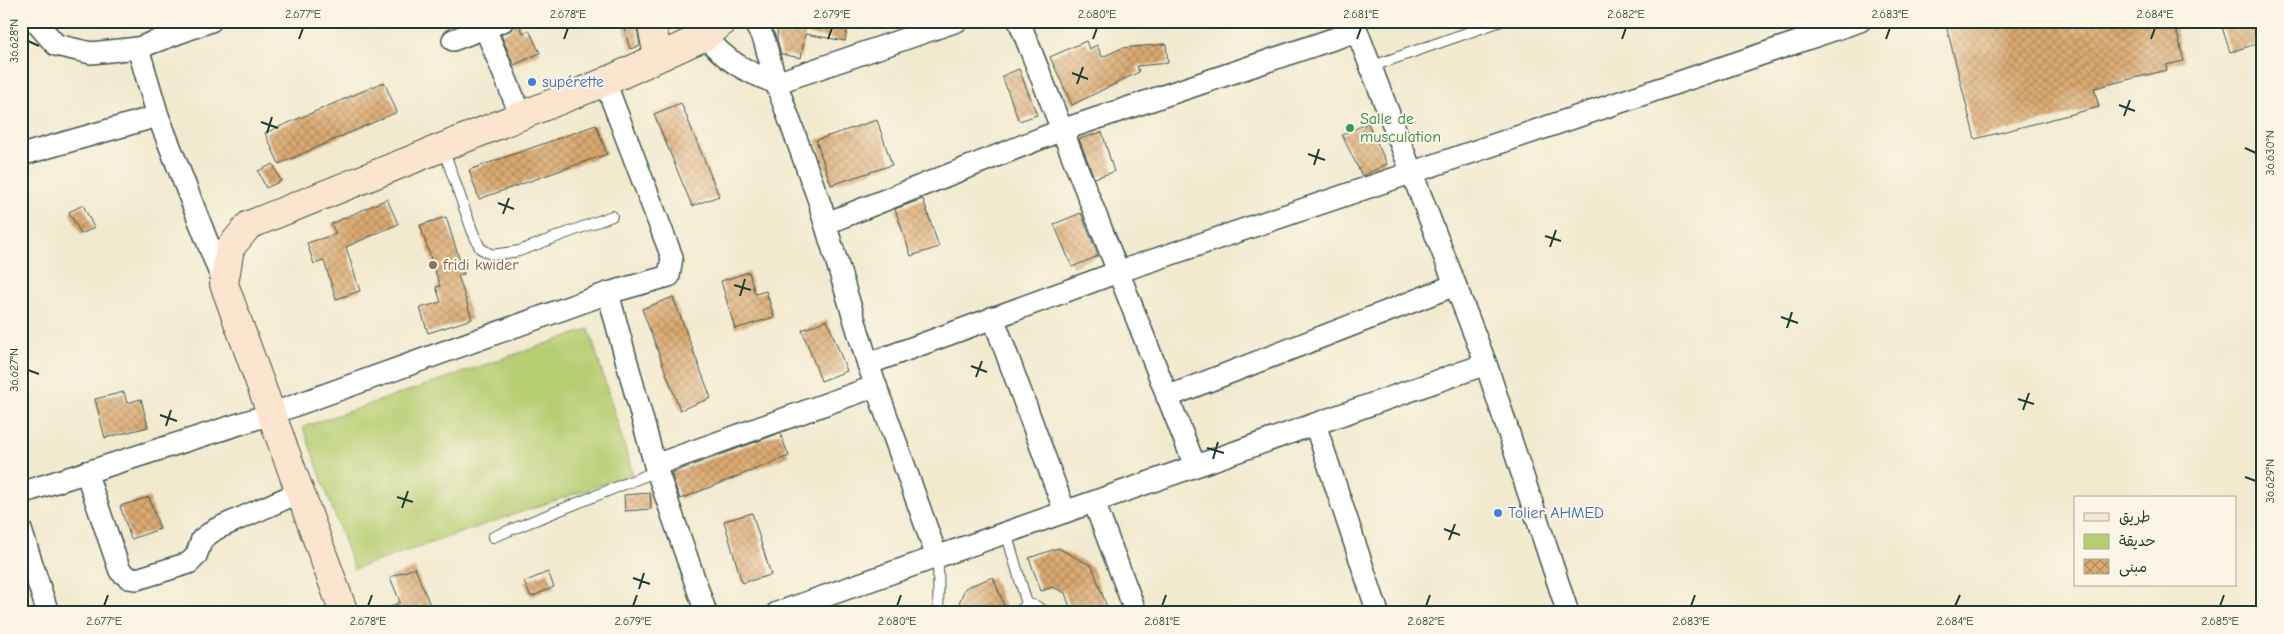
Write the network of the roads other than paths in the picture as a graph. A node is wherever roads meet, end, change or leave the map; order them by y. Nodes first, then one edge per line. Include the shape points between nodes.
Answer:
1 (35, 21) edge
2 (211, 21) edge
3 (651, 21) edge
4 (753, 21) edge
5 (957, 21) edge
6 (1019, 21) edge
7 (1500, 21) edge
8 (1860, 21) edge
9 (494, 25) edge
10 (1355, 26) edge
11 (714, 29) edge
12 (453, 40) dead end
13 (138, 48) junction
14 (658, 56) junction
15 (1370, 67) junction
16 (605, 82) junction
17 (776, 83) junction
18 (158, 116) junction
19 (521, 116) junction
20 (1062, 130) junction
21 (443, 147) junction
22 (21, 155) edge
23 (1411, 172) junction
24 (821, 209) junction
25 (612, 216) dead end
26 (1118, 272) junction
27 (224, 284) junction
28 (1455, 285) junction
29 (608, 293) junction
30 (993, 318) junction
31 (868, 364) junction
32 (1486, 364) junction
33 (876, 386) junction
34 (1168, 396) junction
35 (271, 414) junction
36 (1316, 424) junction
37 (1195, 466) junction
38 (656, 468) junction
39 (86, 472) junction
40 (300, 492) junction
41 (21, 493) edge
42 (1094, 502) junction
43 (1065, 512) junction
44 (21, 530) edge
45 (1006, 532) junction
46 (493, 537) dead end
47 (937, 556) junction
48 (1027, 604) junction
49 (48, 613) edge
50 (344, 613) edge
51 (706, 613) edge
52 (777, 613) edge
53 (939, 613) edge
54 (1018, 613) edge
55 (1046, 613) edge
56 (1136, 613) edge
57 (1378, 613) edge
58 (1568, 613) edge

1 - 13 street via 56,46 91,52
2 - 13 street
3 - 14 main road
4 - 17 street via 764,39
5 - 17 street
6 - 20 street
7 - 15 lane
8 - 23 street
9 - 12 street
9 - 19 street
10 - 15 street
10 - 20 street
11 - 14 main road
11 - 17 street via 721,55 741,69
13 - 18 street
14 - 16 main road
15 - 23 street
16 - 19 main road
16 - 29 street via 672,257 669,276
17 - 24 street
18 - 22 street
18 - 27 street
19 - 21 main road
20 - 24 street via 827,223
20 - 26 street
21 - 25 lane via 480,248 492,255 519,251
21 - 27 main road via 249,225 230,248
23 - 26 street
23 - 28 street
24 - 31 street
26 - 30 street
26 - 34 street
27 - 35 main road
28 - 32 street
28 - 34 street
29 - 35 street
29 - 38 street
30 - 31 street
30 - 43 street
31 - 33 street
32 - 36 street
32 - 58 street
33 - 38 street
33 - 47 street
34 - 37 street
35 - 39 street
35 - 40 main road
36 - 37 street
36 - 57 street
37 - 42 street
38 - 46 lane
38 - 51 street
39 - 40 street via 120,571 129,578 137,579 189,562 196,556 202,540 216,529
39 - 41 street
40 - 50 main road
42 - 43 street
42 - 56 street
43 - 45 street
44 - 49 street
45 - 47 street
45 - 48 lane
47 - 52 street
47 - 53 lane
48 - 54 lane
48 - 55 lane

